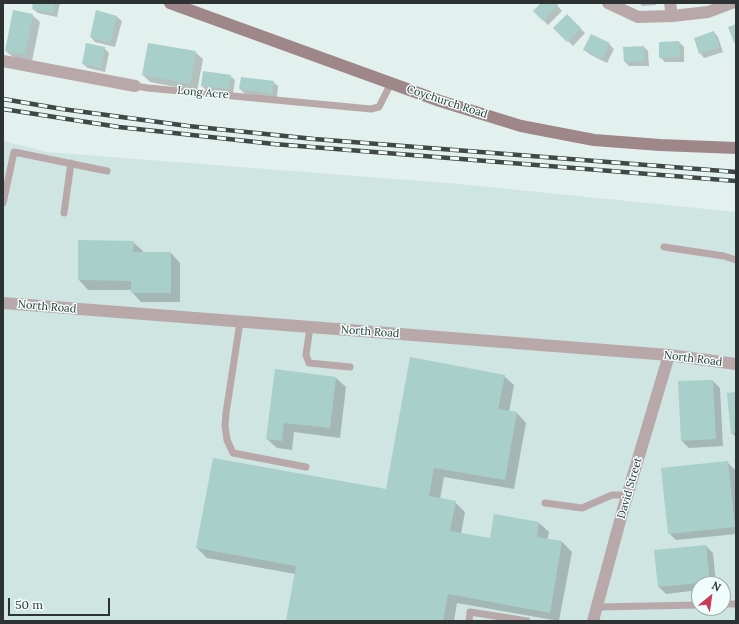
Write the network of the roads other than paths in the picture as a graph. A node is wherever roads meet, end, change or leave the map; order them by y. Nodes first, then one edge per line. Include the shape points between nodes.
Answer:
1 (170, 3) edge
2 (608, 3) edge
3 (670, 3) edge
4 (732, 3) edge
5 (672, 16) junction
6 (3, 61) edge
7 (391, 83) junction
8 (135, 86) joint
9 (736, 148) edge
10 (71, 164) junction
11 (107, 171) dead end
12 (3, 203) edge
13 (64, 213) dead end
14 (664, 247) dead end
15 (736, 260) edge
16 (3, 303) edge
17 (240, 322) junction
18 (310, 327) junction
19 (669, 355) junction
20 (736, 364) edge
21 (350, 367) dead end
22 (306, 467) dead end
23 (628, 495) junction
24 (545, 503) dead end
25 (691, 605) edge
26 (597, 607) junction
27 (468, 621) edge
28 (527, 621) edge
29 (593, 621) edge

1 - 7 main road, Coychurch Road
2 - 5 street via 638,17
3 - 5 street
4 - 5 street via 708,12
6 - 8 street, Long Acre
7 - 8 lane, Long Acre via 379,107 371,109
7 - 9 main road, Coychurch Road via 521,126 594,140
10 - 11 lane
10 - 12 lane via 14,152
10 - 13 lane
14 - 15 lane
16 - 17 street, North Road
17 - 18 street, North Road
17 - 22 lane via 226,413 227,440 233,453
18 - 19 street, North Road
18 - 21 lane via 306,355 309,362
19 - 20 street, North Road
19 - 23 street, David Street
23 - 24 lane via 612,495 582,508
23 - 26 street, David Street
25 - 26 lane
26 - 29 street, David Street
27 - 28 lane via 470,612

